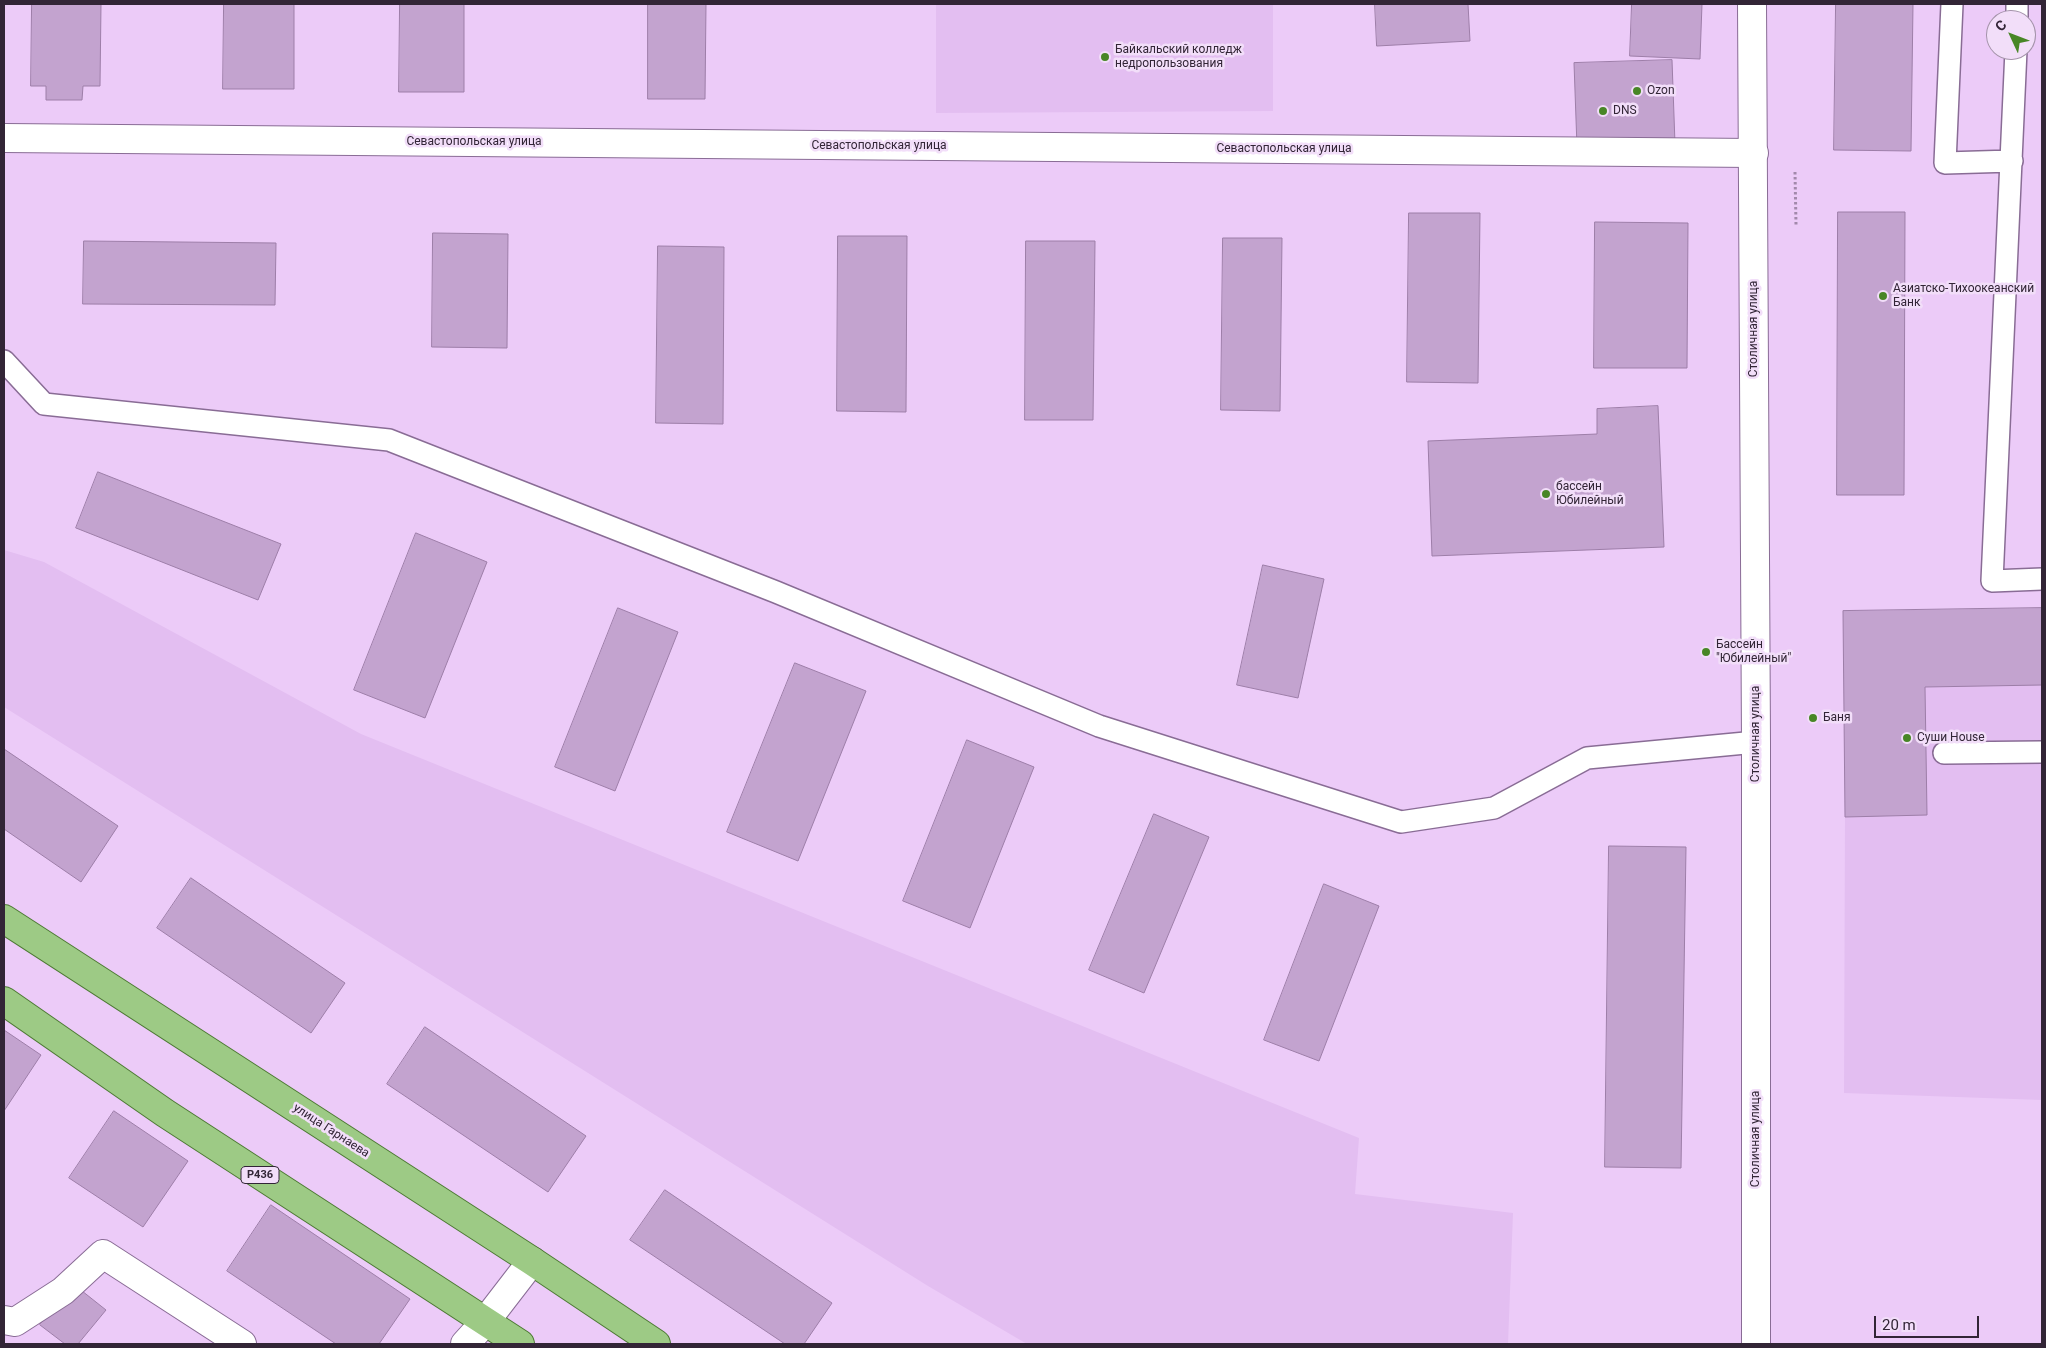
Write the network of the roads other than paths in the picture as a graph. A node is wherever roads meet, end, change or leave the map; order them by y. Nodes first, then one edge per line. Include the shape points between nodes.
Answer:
1 (1752, 4) edge
2 (1952, 4) edge
3 (2016, 60) edge
4 (4, 138) edge
5 (1754, 153) junction
6 (2012, 161) junction
7 (4, 361) edge
8 (2042, 579) edge
9 (1756, 742) junction
10 (2042, 752) edge
11 (1944, 753) dead end
12 (4, 920) edge
13 (4, 1001) edge
14 (532, 1261) junction
15 (4, 1320) edge
16 (485, 1322) junction
17 (242, 1344) edge
18 (465, 1344) edge
19 (520, 1344) edge
20 (656, 1344) edge
21 (1756, 1344) edge

1 - 5 street, Столичная улица
2 - 6 lane via 1945,163
3 - 6 lane
4 - 5 street, Севастопольская улица
5 - 9 street, Столичная улица
6 - 8 lane via 1992,581
7 - 9 lane via 44,404 389,440 776,592 1099,726 1402,822 1494,808 1587,758
9 - 21 street, Столичная улица
10 - 11 lane
12 - 14 main road, улица Гарнаева
13 - 16 main road, P436 via 165,1113
14 - 16 street
14 - 20 main road, улица Гарнаева
15 - 17 street via 15,1322 63,1292 103,1254
16 - 18 street
16 - 19 main road, P436

